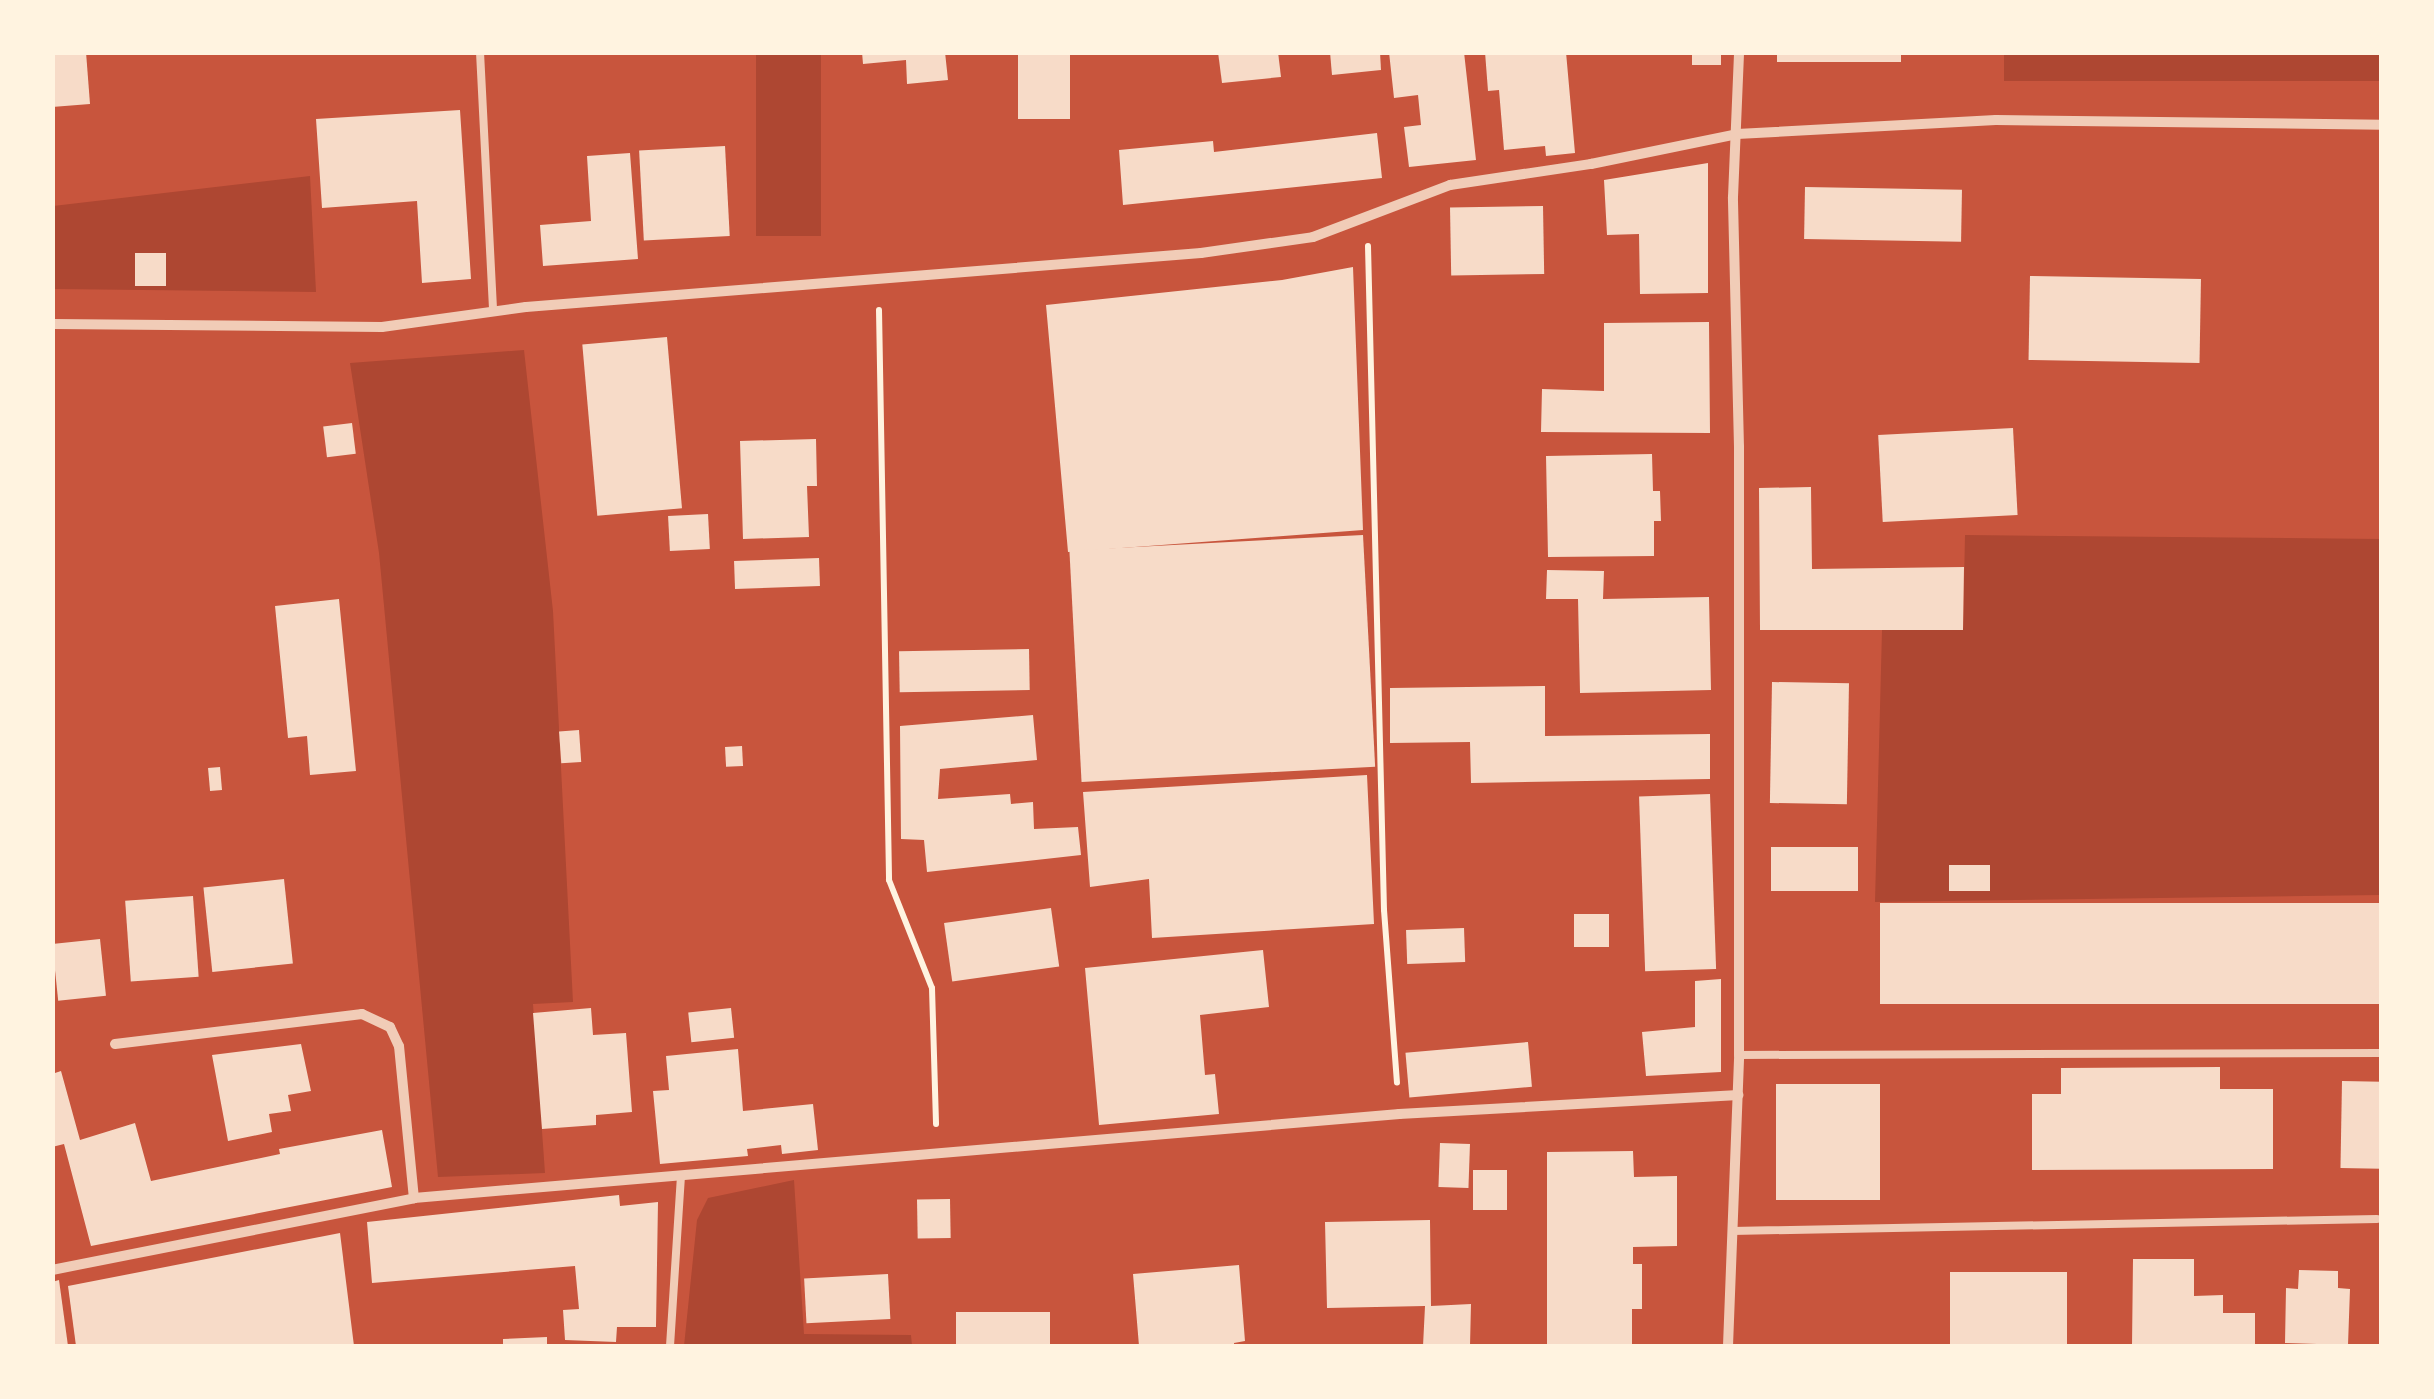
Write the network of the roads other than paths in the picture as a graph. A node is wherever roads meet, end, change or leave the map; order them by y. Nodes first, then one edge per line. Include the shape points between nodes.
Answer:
1 (480, 52) edge
2 (1738, 52) edge
3 (2382, 124) edge
4 (1737, 134) junction
5 (494, 312) junction
6 (52, 324) edge
7 (115, 1044) dead end
8 (2382, 1052) edge
9 (1739, 1055) junction
10 (1738, 1095) junction
11 (681, 1176) junction
12 (414, 1198) junction
13 (2377, 1220) dead end
14 (1732, 1231) junction
15 (52, 1270) edge
16 (670, 1346) edge
17 (1728, 1346) edge

1 - 5 lane
2 - 4 street
3 - 4 street via 1996,120
4 - 5 street via 1450,186 1312,237 1201,253
4 - 9 street
5 - 6 street via 382,327
7 - 12 street via 362,1014 390,1027 399,1046
8 - 9 lane
9 - 10 street
10 - 11 street via 1399,1114
10 - 14 street
11 - 12 street
11 - 16 lane
12 - 15 street
13 - 14 lane
14 - 17 street

